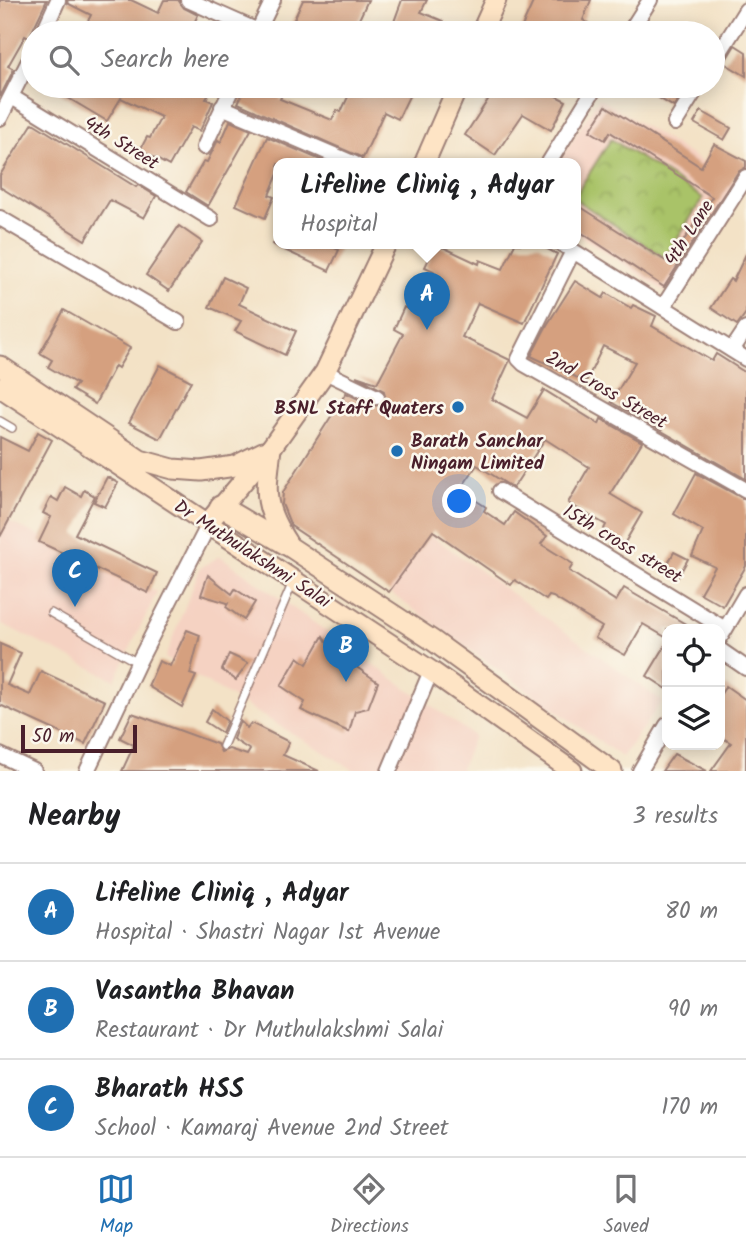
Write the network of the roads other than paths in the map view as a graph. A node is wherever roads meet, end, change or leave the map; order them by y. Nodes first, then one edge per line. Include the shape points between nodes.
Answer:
1 (58, 0) edge
2 (188, 0) edge
3 (273, 0) edge
4 (496, 0) edge
5 (650, 0) edge
6 (746, 10) edge
7 (48, 21) edge
8 (234, 21) edge
9 (263, 21) edge
10 (486, 21) edge
11 (637, 21) edge
12 (725, 44) edge
13 (21, 78) edge
14 (12, 97) junction
15 (227, 98) edge
16 (453, 98) edge
17 (589, 98) edge
18 (691, 98) edge
19 (222, 107) junction
20 (0, 118) edge
21 (675, 123) dead end
22 (204, 147) dead end
23 (341, 158) edge
24 (428, 158) edge
25 (552, 158) edge
26 (746, 177) edge
27 (0, 218) edge
28 (211, 219) dead end
29 (384, 249) edge
30 (567, 249) edge
31 (569, 249) edge
32 (663, 307) junction
33 (178, 322) dead end
34 (746, 329) edge
35 (732, 350) junction
36 (746, 359) edge
37 (0, 366) edge
38 (325, 372) junction
39 (0, 387) edge
40 (377, 397) dead end
41 (0, 421) edge
42 (12, 428) dead end
43 (271, 448) junction
44 (746, 490) edge
45 (500, 491) dead end
46 (220, 506) junction
47 (209, 524) junction
48 (290, 547) junction
49 (294, 580) junction
50 (746, 594) edge
51 (51, 613) dead end
52 (709, 624) edge
53 (725, 630) edge
54 (725, 653) edge
55 (138, 663) junction
56 (746, 668) edge
57 (431, 671) junction
58 (662, 734) edge
59 (223, 746) dead end
60 (0, 755) edge
61 (588, 764) edge
62 (34, 771) edge
63 (87, 771) edge
64 (389, 771) edge
65 (572, 771) edge
66 (612, 771) edge
67 (640, 771) edge

1 - 7 street
2 - 8 street
3 - 9 street
4 - 10 main road
5 - 11 street
6 - 12 street
13 - 14 street
14 - 20 street
14 - 28 street, 4th Street
15 - 19 street
16 - 24 main road
17 - 25 street
18 - 21 street
19 - 22 street
19 - 23 street
26 - 32 street, 4th Lane
27 - 33 street
29 - 38 main road
30 - 44 street, 2nd Cross Street via 519,359
31 - 32 street
32 - 35 street
34 - 35 street
35 - 36 street
37 - 43 main road via 140,460 201,471 235,466
38 - 40 street
38 - 43 main road
39 - 47 main road, Dr Muthulakshmi Salai
41 - 42 lane
43 - 46 main road
43 - 48 main road via 267,505
45 - 52 street, 15th cross street
46 - 47 main road
46 - 48 main road, Dr Muthulakshmi Salai
47 - 49 main road, Dr Muthulakshmi Salai
47 - 55 street
48 - 61 main road, Dr Muthulakshmi Salai via 432,640
49 - 57 main road, Dr Muthulakshmi Salai
49 - 59 lane
50 - 53 street
51 - 55 lane
54 - 56 street
55 - 63 street
57 - 64 street
57 - 65 main road, Dr Muthulakshmi Salai
58 - 67 street
60 - 62 street
61 - 66 main road, Dr Muthulakshmi Salai

